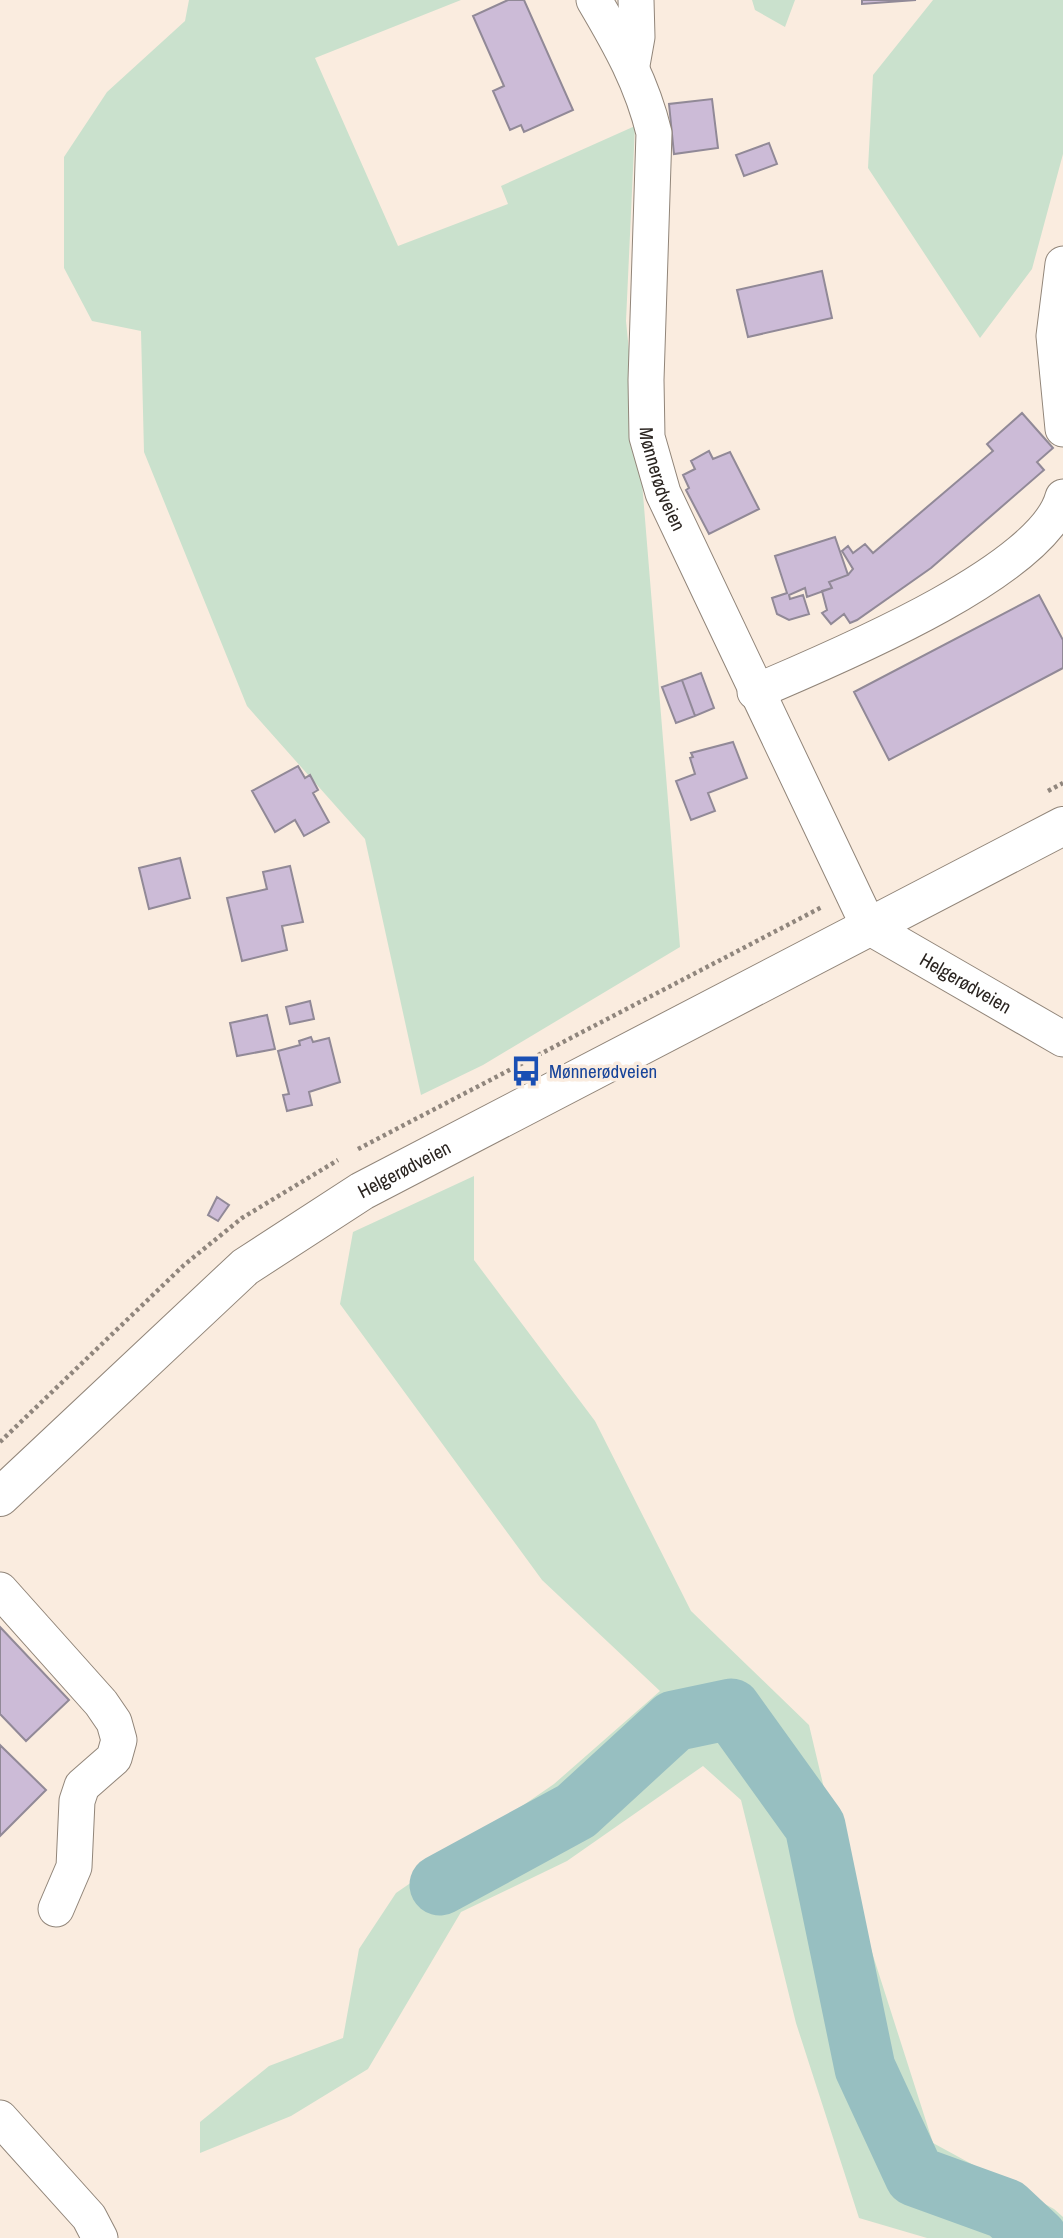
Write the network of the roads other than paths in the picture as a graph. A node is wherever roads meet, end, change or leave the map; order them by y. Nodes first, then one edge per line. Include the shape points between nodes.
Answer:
1 (594, 0) edge
2 (636, 0) edge
3 (632, 65) junction
4 (1063, 264) edge
5 (1063, 429) edge
6 (1063, 497) edge
7 (755, 692) junction
8 (1063, 825) edge
9 (869, 927) junction
10 (1063, 1039) edge
11 (0, 1497) edge
12 (0, 1590) edge
13 (56, 1909) dead end
14 (0, 2118) edge
15 (100, 2238) edge

1 - 3 street, Mønnerødveien
2 - 3 street
3 - 7 street, Mønnerødveien via 654,133 648,438 663,493
4 - 5 street via 1054,336
6 - 7 street via 1059,512 1038,538 977,582 860,646
7 - 9 street, Mønnerødveien
8 - 9 main road, Helgerødveien
9 - 10 street, Helgerødveien
9 - 11 main road, Helgerødveien via 362,1191 257,1260
12 - 13 street via 101,1703 119,1740 114,1758 82,1786 77,1801 74,1867
14 - 15 street via 89,2217

